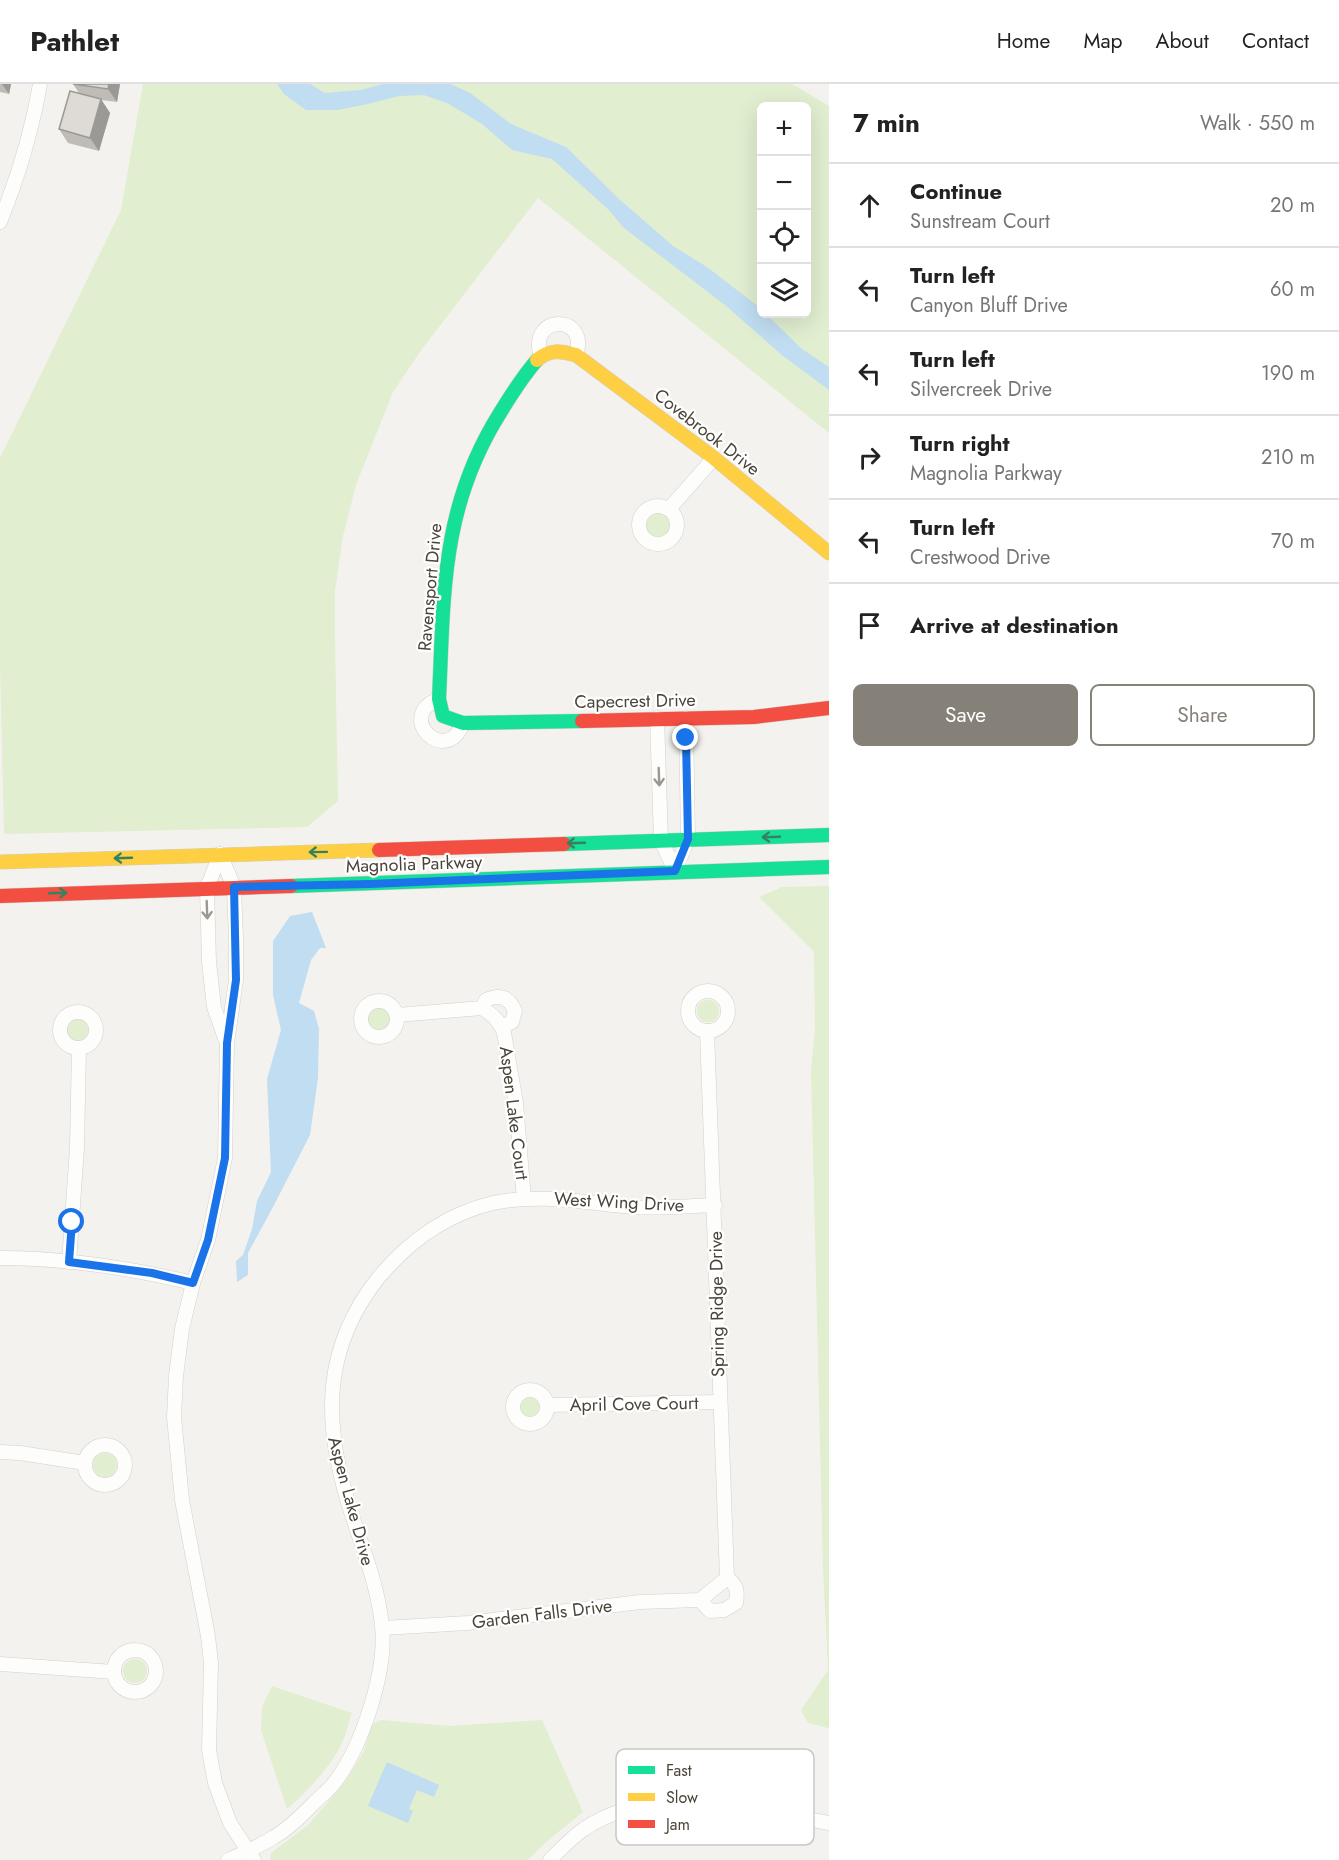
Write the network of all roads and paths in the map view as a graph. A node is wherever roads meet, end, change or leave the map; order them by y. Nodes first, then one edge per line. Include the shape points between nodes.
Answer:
1 (40, 84) edge
2 (0, 222) edge
3 (576, 355) junction
4 (541, 356) junction
5 (714, 458) junction
6 (669, 509) dead end
7 (829, 553) edge
8 (439, 699) junction
9 (829, 708) edge
10 (443, 716) joint
11 (657, 718) junction
12 (686, 718) junction
13 (463, 723) junction
14 (829, 835) edge
15 (688, 839) junction
16 (661, 840) junction
17 (220, 854) junction
18 (0, 862) edge
19 (829, 867) edge
20 (675, 871) junction
21 (234, 887) junction
22 (207, 888) junction
23 (0, 896) edge
24 (482, 1008) junction
25 (397, 1015) dead end
26 (502, 1027) junction
27 (707, 1031) dead end
28 (227, 1043) junction
29 (79, 1048) dead end
30 (524, 1199) junction
31 (715, 1205) junction
32 (0, 1258) edge
33 (69, 1262) junction
34 (193, 1283) junction
35 (720, 1402) junction
36 (548, 1405) dead end
37 (0, 1452) edge
38 (85, 1463) dead end
39 (727, 1578) junction
40 (700, 1600) junction
41 (383, 1628) junction
42 (0, 1664) edge
43 (114, 1672) dead end
44 (616, 1813) edge
45 (814, 1820) edge
46 (829, 1823) edge
47 (251, 1856) edge
48 (228, 1860) edge
49 (550, 1860) edge

1 - 2 street via 30,133
3 - 4 main road, Covebrook Drive via 557,351
3 - 4 street via 578,336 572,328 553,324 539,337
3 - 5 main road, Covebrook Drive
4 - 8 main road, Ravensport Drive via 492,428 462,494 447,568
5 - 6 street
5 - 7 main road, Covebrook Drive
8 - 10 main road, Ravensport Drive
8 - 13 street via 424,709 422,727 427,735 444,741 460,732
9 - 12 main road, Capecrest Drive via 754,717
10 - 13 main road, Capecrest Drive
11 - 12 main road, Capecrest Drive
11 - 13 main road, Capecrest Drive
11 -> 16 street
12 - 15 street
14 -> 15 main road, Magnolia Parkway
15 - 16 main road, Magnolia Parkway
15 - 20 street
16 -> 17 main road, Magnolia Parkway
16 - 20 street
17 -> 18 main road, Magnolia Parkway
17 - 21 street
17 - 22 street
19 - 20 main road, Magnolia Parkway
20 - 21 main road, Magnolia Parkway
21 - 22 main road, Magnolia Parkway
21 - 28 street via 236,980
23 -> 22 main road, Magnolia Parkway
22 -> 28 street via 214,1007
24 - 25 street, Aspen Lake Court
24 - 26 street, Aspen Lake Court
24 - 26 street, Aspen Lake Court via 492,997 507,999 515,1011 512,1022
26 - 30 street, Aspen Lake Court via 516,1103
27 - 31 street, Spring Ridge Drive
28 - 34 street via 225,1158 208,1240
29 - 33 street
30 - 31 street, West Wing Drive via 636,1207
30 - 41 street, Aspen Lake Drive via 475,1208 442,1222 414,1241 372,1286 343,1338 331,1395 332,1429 348,1504 376,1591
31 - 35 street, Spring Ridge Drive
32 - 33 street
33 - 34 street via 152,1273
34 - 47 street via 176,1376 176,1450 208,1636 209,1750 215,1783 230,1823
35 - 36 street, April Cove Court
35 - 39 street, Spring Ridge Drive
37 - 38 street
39 - 40 street
39 - 40 street, Garden Falls Drive via 737,1590 736,1603 724,1610 711,1611
40 - 41 street, Garden Falls Drive via 640,1602 479,1622
41 - 47 street, Aspen Lake Drive via 378,1681 353,1752 335,1782
42 - 43 street
44 - 49 street via 584,1829
45 - 46 street
47 - 48 street, Aspen Lake Drive

